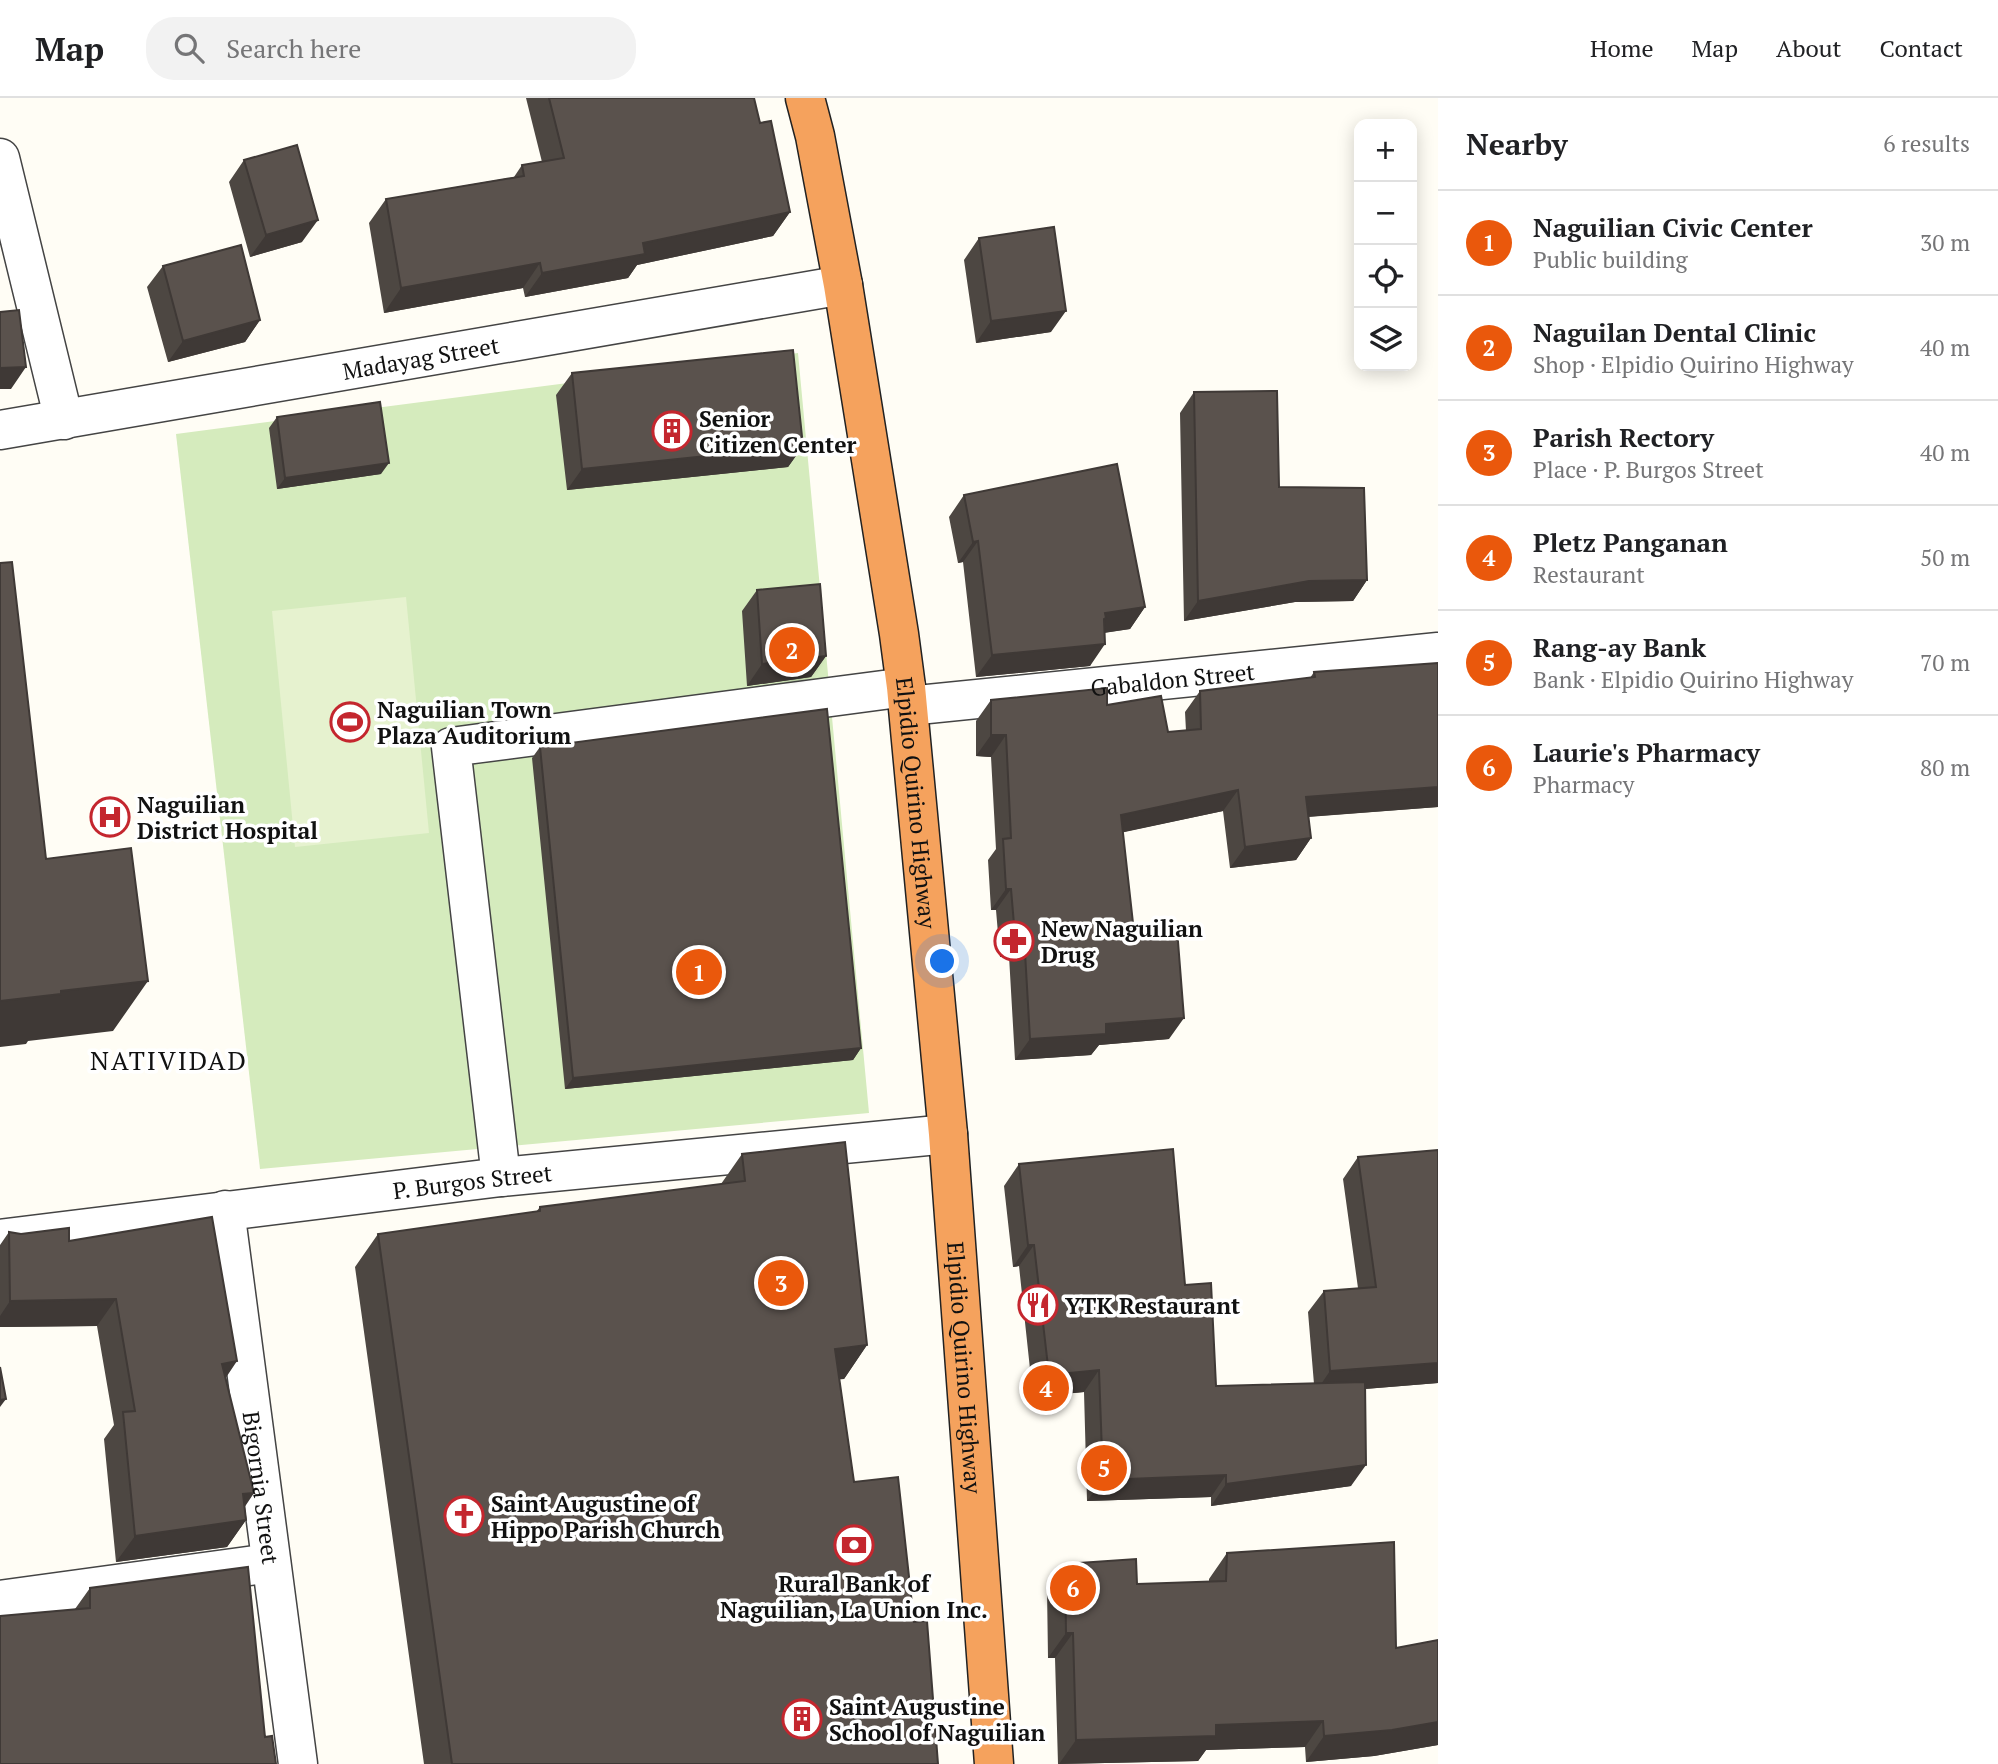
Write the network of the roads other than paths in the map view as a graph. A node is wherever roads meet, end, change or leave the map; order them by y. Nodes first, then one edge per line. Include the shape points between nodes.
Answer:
1 (805, 98) edge
2 (0, 158) edge
3 (843, 285) junction
4 (64, 420) junction
5 (0, 430) edge
6 (1438, 652) edge
7 (907, 696) junction
8 (948, 1134) junction
9 (501, 1177) junction
10 (225, 1210) junction
11 (0, 1239) edge
12 (271, 1563) junction
13 (0, 1600) edge
14 (298, 1764) edge
15 (994, 1764) edge

1 - 3 highway, Elpidio Quirino Highway
2 - 4 street
3 - 4 street, Madayag Street
3 - 7 highway, Elpidio Quirino Highway
4 - 5 street, Madayag Street
6 - 7 street, Gabaldon Street
7 - 8 highway, Elpidio Quirino Highway
7 - 9 street, Gabaldon Street via 451,747
8 - 9 street, P. Burgos Street
8 - 15 highway, Elpidio Quirino Highway
9 - 10 street, P. Burgos Street
10 - 11 street, P. Burgos Street
10 - 12 street, Bigornia Street
12 - 13 street
12 - 14 street, Bigornia Street

